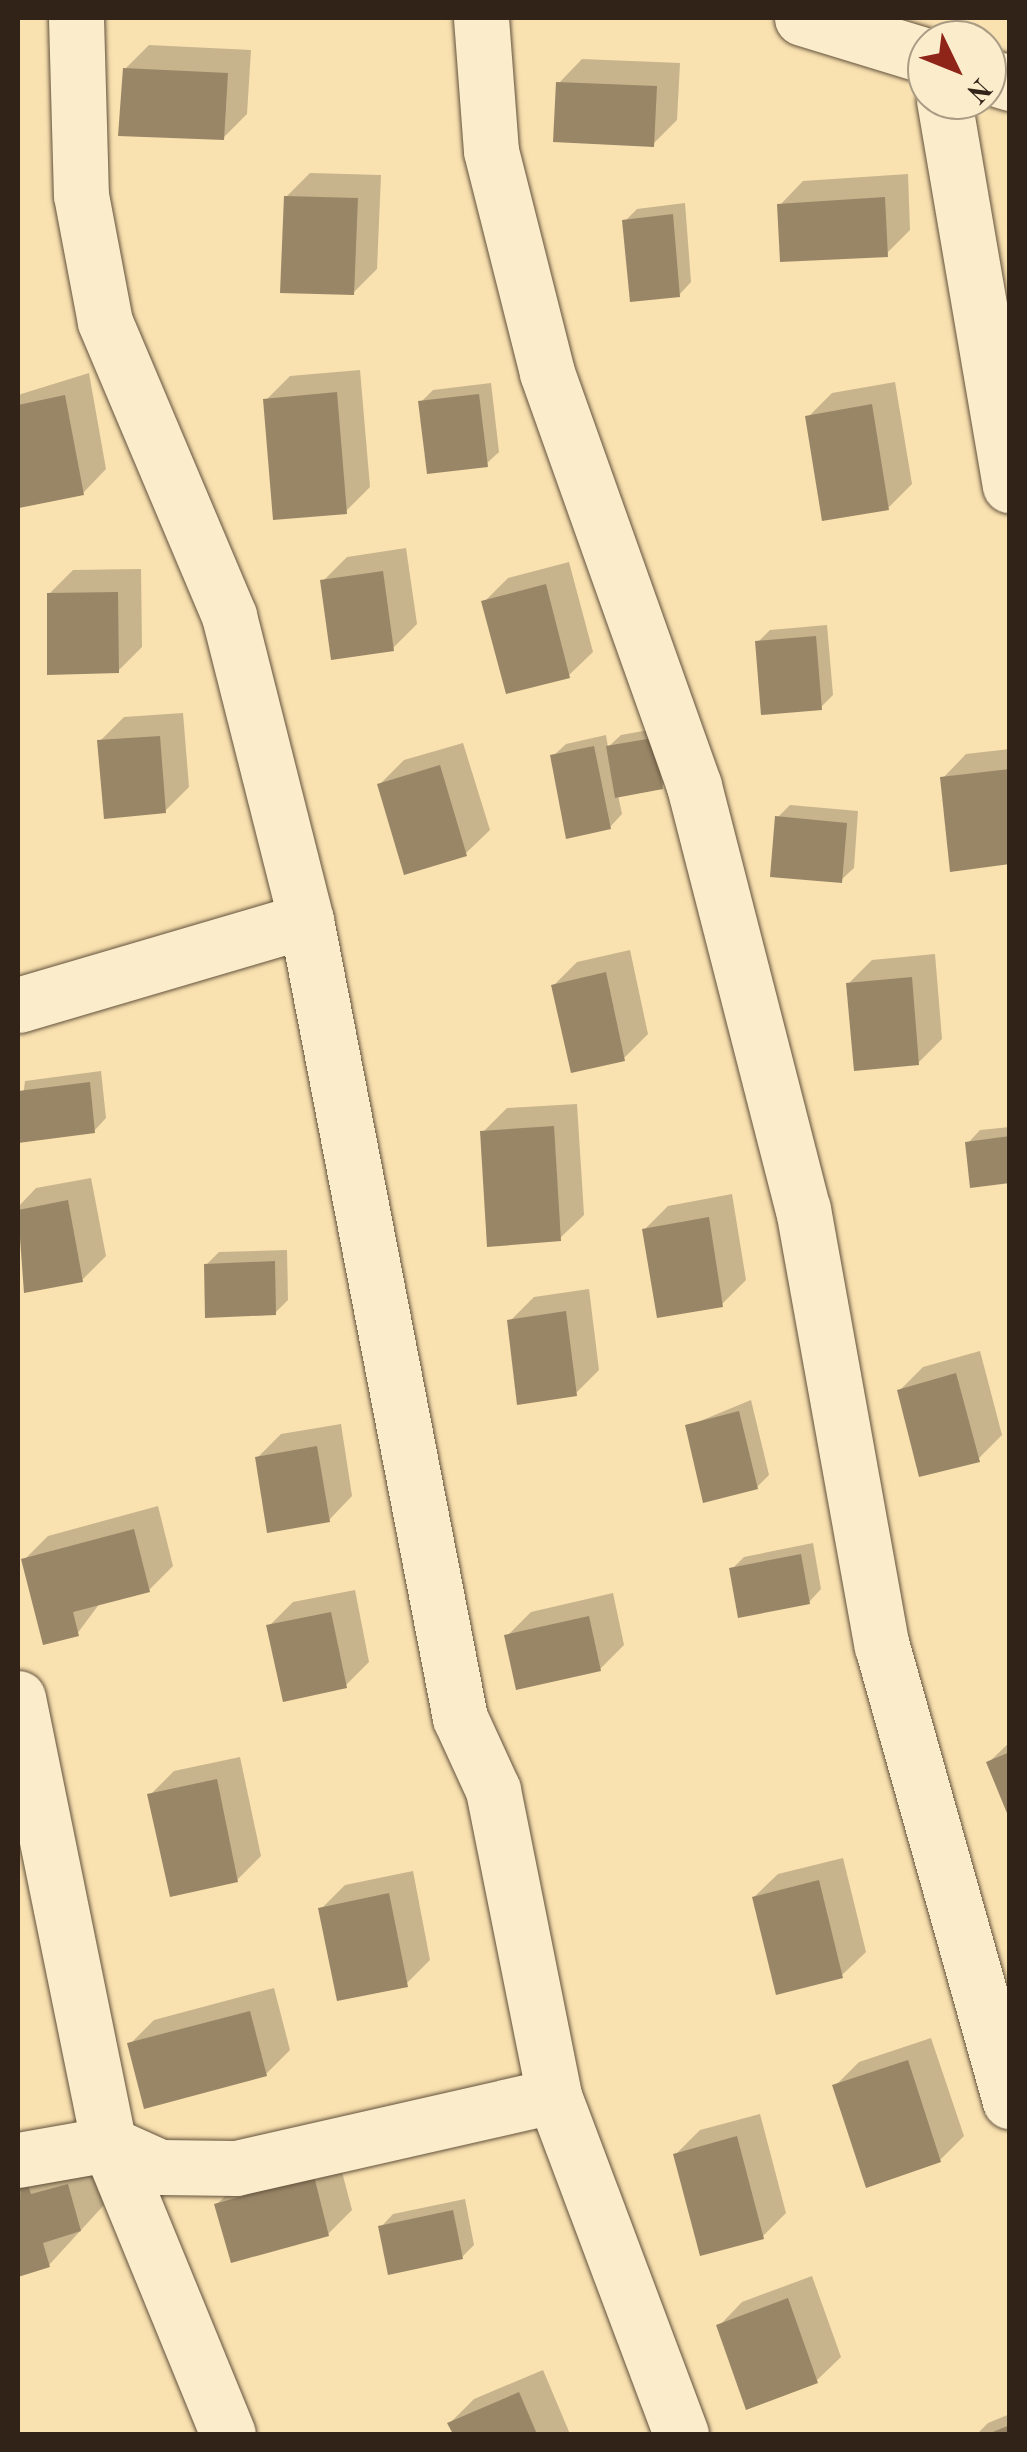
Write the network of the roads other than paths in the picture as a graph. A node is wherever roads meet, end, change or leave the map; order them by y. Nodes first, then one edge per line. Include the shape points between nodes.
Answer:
1 (76, 18) edge
2 (481, 18) edge
3 (802, 18) edge
4 (907, 50) edge
5 (947, 120) edge
6 (1010, 485) edge
7 (306, 920) junction
8 (18, 1005) edge
9 (18, 1698) edge
10 (554, 2096) junction
11 (1010, 2100) edge
12 (110, 2144) junction
13 (18, 2160) edge
14 (228, 2434) edge
15 (680, 2434) edge

1 - 7 street via 80,195 106,322 230,616
2 - 11 street via 492,151 547,374 694,786 803,1208 882,1646
3 - 4 street
5 - 6 street
7 - 8 street
7 - 10 street via 460,1718 493,1790
9 - 12 street
10 - 12 street via 236,2168 160,2167
10 - 15 street
12 - 13 street
12 - 14 street

